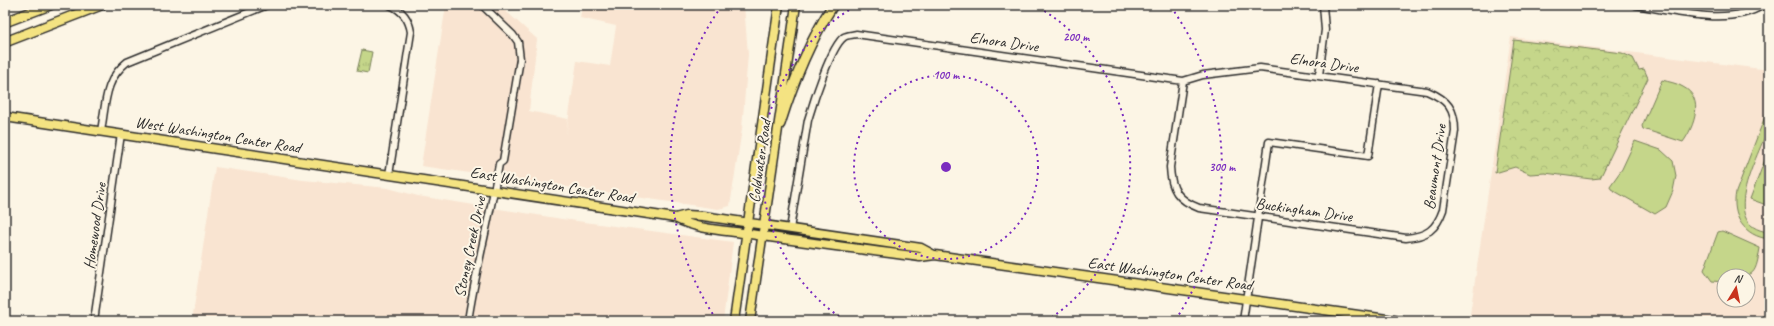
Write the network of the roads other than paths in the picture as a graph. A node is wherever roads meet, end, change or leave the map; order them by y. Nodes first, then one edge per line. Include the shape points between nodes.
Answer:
1 (50, 5) edge
2 (101, 5) edge
3 (267, 5) edge
4 (390, 5) edge
5 (482, 5) edge
6 (779, 5) edge
7 (796, 5) edge
8 (833, 5) edge
9 (1323, 5) edge
10 (1636, 5) edge
11 (1763, 5) edge
12 (5, 22) edge
13 (5, 42) edge
14 (1319, 75) junction
15 (1183, 81) junction
16 (1379, 84) junction
17 (1449, 106) joint
18 (5, 117) edge
19 (780, 124) junction
20 (101, 131) junction
21 (120, 134) junction
22 (389, 175) junction
23 (426, 180) joint
24 (494, 190) junction
25 (1258, 217) junction
26 (675, 218) junction
27 (747, 222) junction
28 (765, 225) junction
29 (790, 229) junction
30 (1432, 230) joint
31 (745, 234) junction
32 (763, 237) junction
33 (934, 255) junction
34 (1246, 299) junction
35 (94, 321) edge
36 (468, 321) edge
37 (734, 321) edge
38 (750, 321) edge
39 (1243, 321) edge
40 (1401, 321) edge

1 - 12 highway
2 - 13 highway
3 - 20 street via 123,65 109,84
4 - 22 street via 404,15 410,25 410,32
5 - 24 street, Stoney Creek Drive via 518,42 520,59 503,161 499,164
6 - 27 main road, Coldwater Road
7 - 19 main road, Coldwater Road
8 - 19 highway via 818,28 794,81
9 - 14 street via 1325,30
10 - 11 street via 1721,17 1741,14
14 - 15 street, Elnora Drive via 1260,68 1203,75
14 - 16 street, Elnora Drive
15 - 25 street, Buckingham Drive via 1170,167 1171,181 1176,192 1186,203 1199,208
15 - 29 street, Elnora Drive via 856,34 845,37 834,49 808,120
16 - 17 street, Elnora Drive via 1427,91 1440,96
16 - 25 street via 1368,156 1269,142
17 - 30 street, Beaumont Drive via 1455,118 1455,131 1443,210 1440,220
18 - 20 main road, West Washington Center Road
19 - 28 main road, Coldwater Road
20 - 21 main road, West Washington Center Road
21 - 22 main road, West Washington Center Road
21 - 35 street, Homewood Drive
22 - 23 main road, West Washington Center Road
23 - 24 main road, East Washington Center Road
24 - 26 main road, East Washington Center Road
24 - 36 street, Stoney Creek Drive
25 - 30 street, Buckingham Drive via 1406,238 1420,236
25 - 34 street
26 - 27 main road, East Washington Center Road via 687,215
26 - 31 main road, East Washington Center Road via 702,227
27 - 28 main road, East Washington Center Road
27 - 31 main road, Coldwater Road
28 - 29 main road, East Washington Center Road
28 - 32 main road, Coldwater Road
29 - 33 main road, East Washington Center Road via 921,248
31 - 32 main road, East Washington Center Road
31 - 37 main road, Coldwater Road
32 - 33 main road, East Washington Center Road via 920,257
32 - 38 main road, Coldwater Road
33 - 34 main road, East Washington Center Road
34 - 39 street
34 - 40 main road, East Washington Center Road

